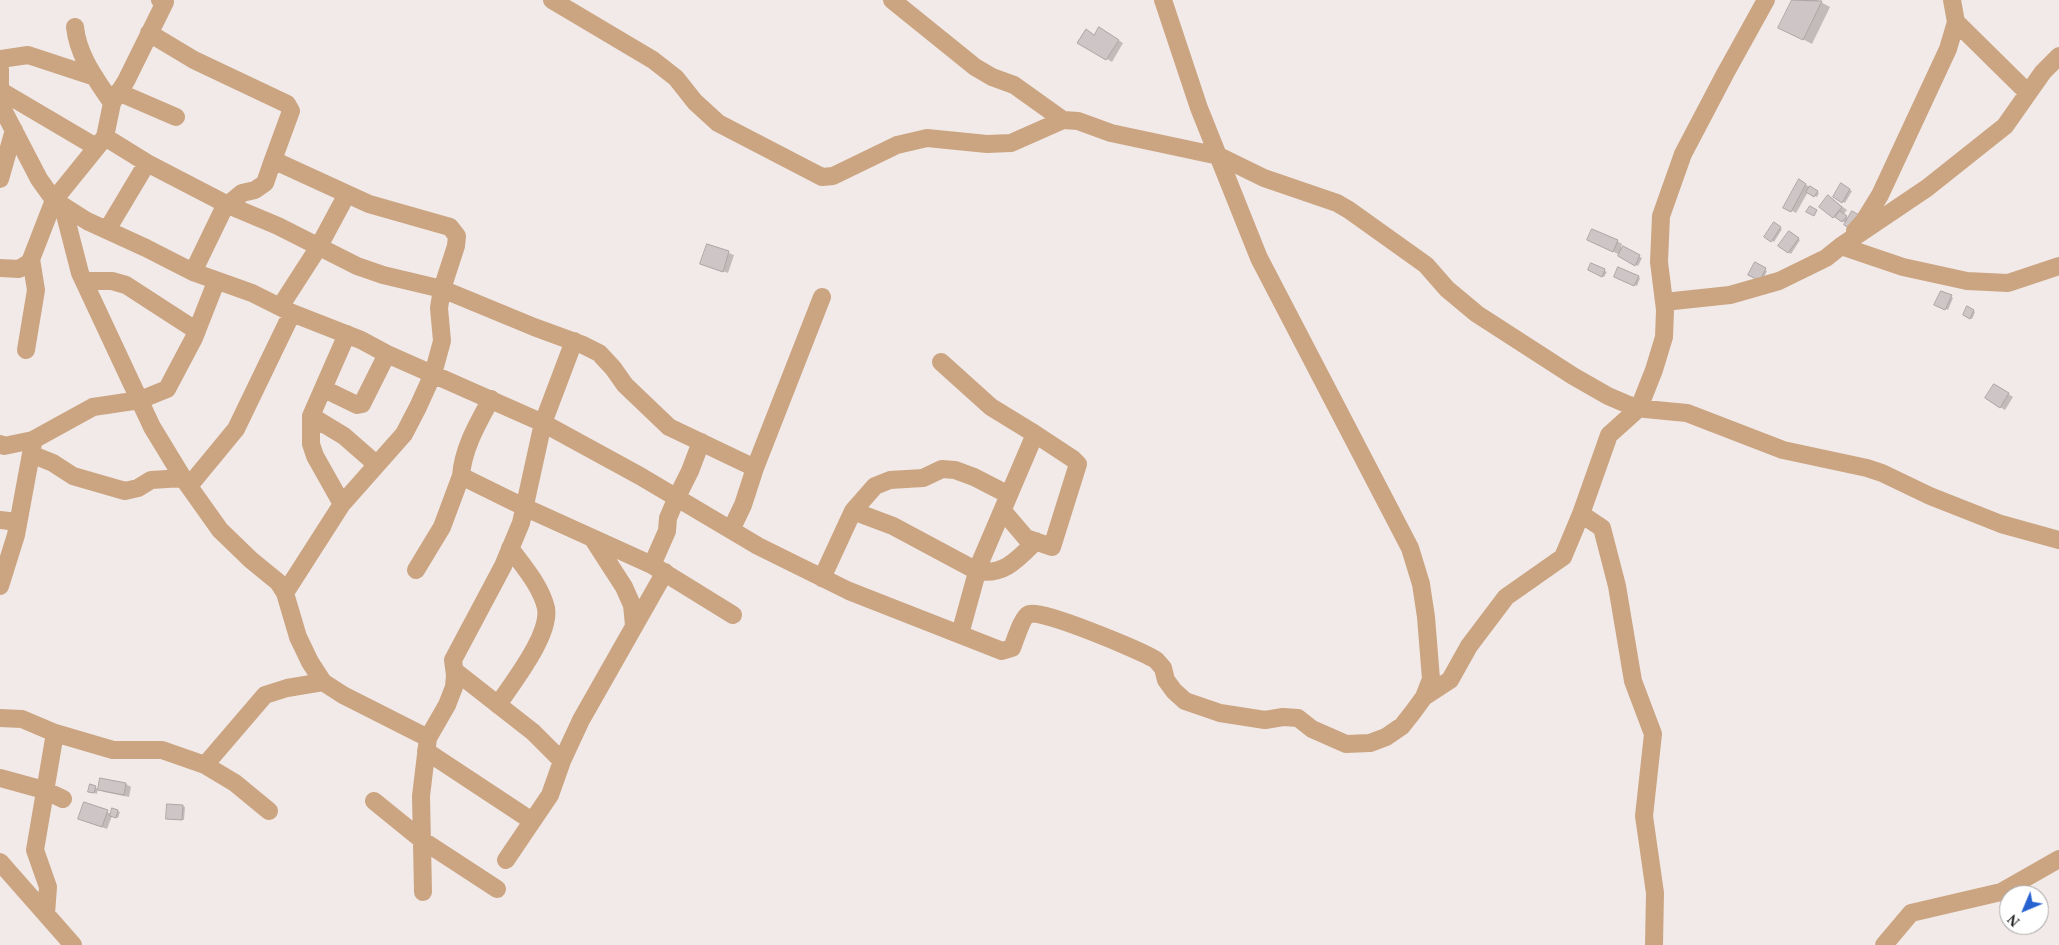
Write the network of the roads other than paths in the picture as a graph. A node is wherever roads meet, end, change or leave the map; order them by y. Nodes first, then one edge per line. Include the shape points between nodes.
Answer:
1 (160, 0) edge
2 (552, 0) edge
3 (892, 0) edge
4 (1163, 0) edge
5 (1766, 0) edge
6 (1952, 0) edge
7 (1956, 22) junction
8 (75, 27) dead end
9 (149, 33) junction
10 (2059, 56) edge
11 (0, 59) edge
12 (0, 69) edge
13 (95, 77) junction
14 (2028, 93) junction
15 (0, 97) edge
16 (115, 97) junction
17 (176, 117) dead end
18 (1063, 120) junction
19 (14, 130) junction
20 (101, 142) junction
21 (1219, 156) junction
22 (273, 160) junction
23 (147, 163) junction
24 (1, 174) edge
25 (347, 194) junction
26 (59, 203) junction
27 (228, 205) junction
28 (108, 230) junction
29 (1841, 246) junction
30 (318, 248) junction
31 (31, 259) junction
32 (2059, 266) edge
33 (0, 268) edge
34 (193, 272) junction
35 (84, 281) junction
36 (216, 282) junction
37 (442, 289) junction
38 (822, 297) dead end
39 (1664, 302) junction
40 (286, 310) junction
41 (197, 332) junction
42 (346, 334) junction
43 (574, 341) junction
44 (26, 350) dead end
45 (387, 354) junction
46 (941, 362) dead end
47 (433, 374) junction
48 (324, 389) junction
49 (491, 399) junction
50 (140, 400) junction
51 (1639, 408) junction
52 (312, 416) junction
53 (543, 423) junction
54 (1035, 434) junction
55 (701, 442) junction
56 (0, 444) edge
57 (32, 447) junction
58 (376, 464) junction
59 (755, 468) junction
60 (461, 476) junction
61 (186, 482) junction
62 (676, 497) junction
63 (1006, 503) junction
64 (342, 504) junction
65 (524, 507) junction
66 (853, 511) junction
67 (1581, 514) junction
68 (0, 520) edge
69 (18, 522) junction
70 (731, 530) junction
71 (593, 539) junction
72 (2059, 540) edge
73 (1036, 541) junction
74 (510, 548) junction
75 (658, 569) junction
76 (416, 570) dead end
77 (977, 571) junction
78 (822, 578) junction
79 (0, 586) edge
80 (285, 593) junction
81 (733, 615) dead end
82 (634, 625) junction
83 (960, 634) junction
84 (455, 671) junction
85 (323, 682) junction
86 (1424, 697) junction
87 (498, 704) junction
88 (0, 718) edge
89 (54, 733) junction
90 (427, 745) junction
91 (562, 761) junction
92 (205, 765) junction
93 (0, 778) edge
94 (44, 790) junction
95 (63, 799) dead end
96 (374, 801) dead end
97 (268, 811) dead end
98 (532, 821) junction
99 (422, 840) junction
100 (2059, 859) edge
101 (506, 860) dead end
102 (0, 862) edge
103 (497, 889) dead end
104 (423, 892) dead end
105 (46, 914) junction
106 (73, 945) edge
107 (1654, 945) edge
108 (1884, 945) edge

1 - 9 street via 165,2
2 - 18 street via 653,60 676,78 718,123 822,177 833,176 897,145 928,138 1012,143
3 - 18 street via 975,67 1014,85
4 - 21 street via 1199,108
5 - 39 street via 1683,154 1661,216 1659,262
6 - 7 street
7 - 14 street
7 - 29 street via 1948,49 1880,195 1864,221
8 - 13 street via 76,40
9 - 16 street
9 - 22 street via 194,60 287,104 291,110
10 - 14 street
11 - 13 street via 28,55
12 - 15 street
13 - 16 street
14 - 29 street via 2006,126 1927,188
15 - 19 street
15 - 20 street
16 - 17 street
16 - 20 street
18 - 21 street
19 - 24 street
19 - 26 street via 39,179
20 - 23 street
20 - 26 street
21 - 51 street via 1264,178 1338,203 1426,265 1447,289 1477,314 1573,376 1608,396
21 - 86 street via 1259,258 1410,548 1421,584 1426,617 1431,679
22 - 25 street
22 - 27 street via 265,183 242,193
23 - 27 street
23 - 28 street
25 - 30 street
25 - 37 street via 370,204 450,227 457,236 456,246
26 - 28 street via 86,221
26 - 31 street
26 - 35 street
27 - 30 street via 278,226
27 - 34 street
28 - 34 street
29 - 32 street via 1903,267 1967,281 2008,283
29 - 39 street via 1826,258 1779,281 1730,295
30 - 37 street via 374,272
30 - 40 street
31 - 33 street via 19,269
31 - 44 street via 36,290
34 - 36 street
35 - 41 street via 112,281 126,285
35 - 50 street
36 - 40 street via 252,293
36 - 41 street
37 - 43 street
37 - 47 street via 439,308 442,341
38 - 59 street
39 - 51 street via 1664,337
40 - 42 street
40 - 61 street via 236,429
41 - 50 street via 167,389
42 - 45 street
42 - 48 street
43 - 53 street
43 - 55 street via 600,353 625,385 670,427
45 - 47 street
45 - 48 street via 362,404 357,405
46 - 54 street via 991,407
47 - 49 street
47 - 58 street via 404,434
48 - 52 street
49 - 53 street
49 - 60 street via 462,461
50 - 57 street via 93,407
50 - 61 street via 152,427
51 - 67 street via 1609,435
51 - 72 street via 1686,413 1784,450 1867,468 2001,524
52 - 58 street via 344,436
52 - 64 street via 311,444 315,456
53 - 62 street
53 - 65 street
54 - 63 street
54 - 73 street via 1074,458 1078,464 1052,547
55 - 59 street
55 - 62 street
56 - 57 street
57 - 61 street via 73,476 124,491 138,488 151,480
57 - 69 street
58 - 64 street
59 - 70 street
60 - 65 street
60 - 76 street via 442,526
61 - 80 street via 220,530 278,582
62 - 70 street
62 - 75 street via 668,518
63 - 66 street via 974,477 955,470 942,470 923,478 890,480 875,486
63 - 73 street via 1026,538
63 - 77 street
64 - 80 street
65 - 71 street
65 - 74 street
66 - 77 street via 893,526
66 - 78 street
67 - 86 street via 1563,557 1506,597 1469,646 1450,680
67 - 107 street via 1602,528 1617,586 1634,681 1653,734 1644,816 1655,893
68 - 69 street
69 - 79 street
70 - 78 street
71 - 75 street
71 - 82 street via 624,587 632,605
73 - 77 street via 1008,567 987,573
74 - 84 street via 453,660
74 - 87 street via 536,585 546,609 545,626 533,651
75 - 81 street
75 - 82 street
77 - 83 street
78 - 83 street via 903,614
80 - 85 street via 298,637
82 - 91 street
83 - 86 street via 1002,651 1012,648 1028,614 1053,618 1152,657 1160,663 1174,691 1185,701 1220,713 1265,720 1298,718 1312,729 1346,744 1370,743 1386,737 1402,726
84 - 87 street
84 - 90 street via 454,687 447,706
85 - 90 street
85 - 92 street via 265,695
87 - 91 street
88 - 89 street via 22,719
89 - 92 street via 113,750 162,750
89 - 94 street
90 - 98 street
90 - 99 street via 421,796
91 - 98 street via 550,795
92 - 97 street via 235,783
93 - 94 street
94 - 95 street
94 - 105 street via 36,850 48,887
96 - 99 street
98 - 101 street
99 - 103 street
99 - 104 street
100 - 108 street via 2001,892 1911,913
102 - 105 street
105 - 106 street

